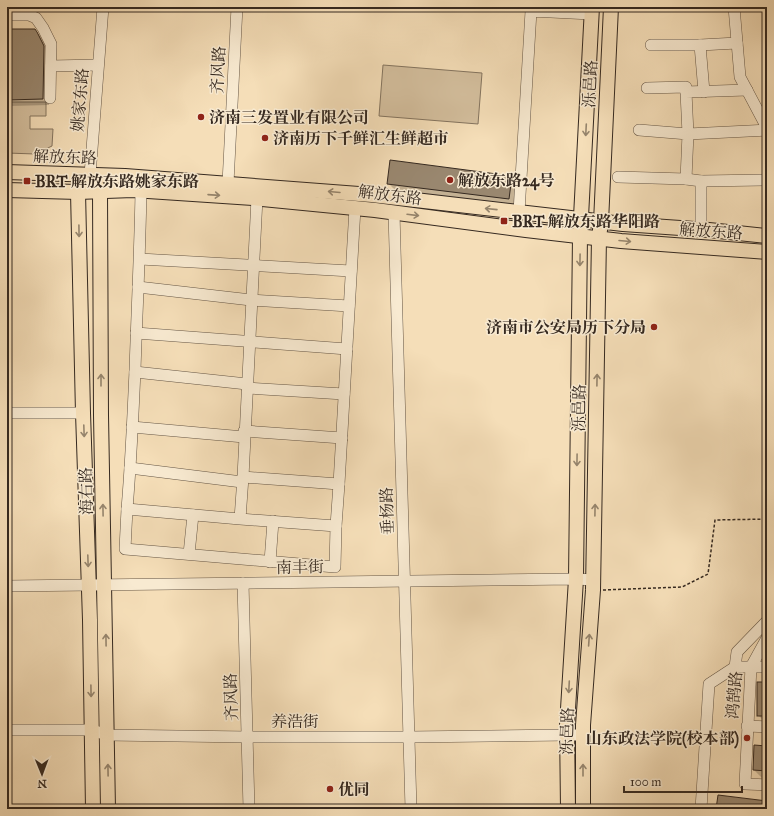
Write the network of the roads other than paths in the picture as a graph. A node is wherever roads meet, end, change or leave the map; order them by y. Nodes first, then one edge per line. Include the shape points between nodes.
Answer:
1 (103, 7) edge
2 (237, 7) edge
3 (611, 7) edge
4 (734, 7) edge
5 (591, 11) edge
6 (7, 15) edge
7 (737, 43) junction
8 (651, 45) dead end
9 (700, 45) junction
10 (98, 65) junction
11 (51, 66) junction
12 (646, 88) dead end
13 (747, 90) junction
14 (686, 92) junction
15 (704, 92) junction
16 (50, 98) dead end
17 (767, 129) edge
18 (639, 130) dead end
19 (688, 134) junction
20 (7, 172) edge
21 (90, 175) junction
22 (618, 177) dead end
23 (686, 179) junction
24 (767, 180) edge
25 (701, 181) junction
26 (228, 183) junction
27 (7, 190) edge
28 (100, 191) junction
29 (141, 191) junction
30 (78, 192) junction
31 (257, 198) junction
32 (355, 208) junction
33 (519, 212) junction
34 (394, 213) junction
35 (581, 219) junction
36 (601, 222) junction
37 (701, 229) junction
38 (580, 236) junction
39 (767, 236) edge
40 (599, 238) junction
41 (767, 252) edge
42 (140, 259) junction
43 (253, 266) junction
44 (351, 271) junction
45 (138, 287) junction
46 (251, 300) junction
47 (349, 306) junction
48 (136, 333) junction
49 (249, 342) junction
50 (347, 349) junction
51 (135, 372) junction
52 (247, 386) junction
53 (344, 394) junction
54 (7, 413) edge
55 (83, 413) junction
56 (132, 427) junction
57 (244, 434) junction
58 (342, 438) junction
59 (130, 468) junction
60 (242, 479) junction
61 (339, 484) junction
62 (127, 509) junction
63 (192, 515) junction
64 (240, 519) junction
65 (273, 521) junction
66 (336, 526) junction
67 (189, 554) junction
68 (270, 562) junction
69 (576, 580) junction
70 (405, 581) junction
71 (244, 583) junction
72 (89, 585) junction
73 (105, 585) junction
74 (593, 585) junction
75 (7, 586) edge
76 (767, 621) edge
77 (767, 638) edge
78 (735, 667) junction
79 (767, 667) edge
80 (751, 668) junction
81 (747, 726) junction
82 (767, 727) edge
83 (7, 730) edge
84 (92, 730) junction
85 (567, 734) junction
86 (107, 735) junction
87 (583, 735) junction
88 (248, 737) junction
89 (409, 737) junction
90 (767, 785) edge
91 (93, 809) edge
92 (108, 809) edge
93 (249, 809) edge
94 (411, 809) edge
95 (568, 809) edge
96 (583, 809) edge
97 (701, 809) edge

1 - 10 street, 姚家东路
2 - 26 street, 齐风路
3 - 36 main road, 泺邑路
4 - 7 street
5 - 33 street via 531,11
5 -> 35 main road, 泺邑路
6 - 11 street via 29,15 36,18 51,44
7 - 9 street
7 - 13 street via 740,77
8 - 9 street
9 - 15 street
10 - 11 street
10 - 21 street, 姚家东路
11 - 16 street
12 - 14 street via 686,87
13 - 15 street
13 - 17 street
14 - 15 street
14 - 19 street
17 - 19 street
18 - 19 street
19 - 23 street
20 - 21 main road, 解放东路
21 - 26 main road, 解放东路
21 - 28 main road
21 - 30 street
22 - 23 street
23 - 25 street
24 - 25 street
25 - 37 street
33 -> 26 main road, 解放东路 via 372,195
27 - 30 main road, 解放东路
28 - 29 main road, 解放东路
28 - 30 main road, 解放东路
73 -> 28 main road, 海右路
29 -> 31 main road, 解放东路
29 - 42 street
30 -> 55 main road, 海右路
31 - 32 main road, 解放东路
31 - 43 street
32 - 34 main road, 解放东路
32 - 44 street
33 - 35 main road, 解放东路
34 -> 38 main road, 解放东路
34 - 70 street, 垂杨路
35 - 36 main road, 解放东路
35 - 38 main road, 泺邑路
36 - 37 main road, 解放东路
36 - 40 main road, 泺邑路
37 - 39 main road, 解放东路
38 - 40 main road, 解放东路
38 -> 69 main road, 泺邑路
40 -> 41 main road, 解放东路
74 -> 40 main road, 泺邑路
42 - 43 street
42 - 45 street
43 - 44 street
43 - 46 street
44 - 47 street
45 - 46 street
45 - 48 street
46 - 47 street
46 - 49 street
47 - 50 street
48 - 49 street
48 - 51 street
49 - 50 street
49 - 52 street
50 - 53 street
51 - 52 street
51 - 56 street
52 - 53 street
52 - 57 street
53 - 58 street
54 - 55 street
55 -> 72 main road, 海右路
56 - 57 street
56 - 59 street
57 - 58 street
57 - 60 street
58 - 61 street
59 - 60 street
59 - 62 street
60 - 61 street
60 - 64 street
61 - 66 street
62 - 63 street
62 - 67 street via 125,549
63 - 64 street
63 - 67 street
64 - 65 street
65 - 66 street
65 - 68 street
66 - 68 street via 335,567
67 - 68 street
69 - 70 street, 南丰街
69 - 74 street, 南丰街
69 -> 85 main road, 泺邑路
70 - 71 street, 南丰街
70 - 89 street, 垂杨路
71 - 73 street, 南丰街
71 - 88 street, 齐风路
72 - 73 street, 南丰街
72 - 75 street, 南丰街
72 -> 84 main road, 海右路
86 -> 73 main road, 海右路
87 -> 74 main road, 泺邑路
76 - 78 street via 737,652
77 - 80 street, 鸿鹄路
78 - 80 street
78 - 97 street via 709,684
79 - 80 street
80 - 81 street, 鸿鹄路
81 - 82 street
81 - 90 street, 鸿鹄路 via 744,784
83 - 84 street, 养浩街
84 - 86 street, 养浩街
84 - 91 main road, 海右路
85 - 87 street, 养浩街
85 - 89 street, 养浩街
85 - 95 main road, 泺邑路
86 - 88 street, 养浩街
92 -> 86 main road, 海右路
96 -> 87 main road, 泺邑路
88 - 89 street, 养浩街
88 - 93 street, 齐风路
89 - 94 street, 垂杨路

